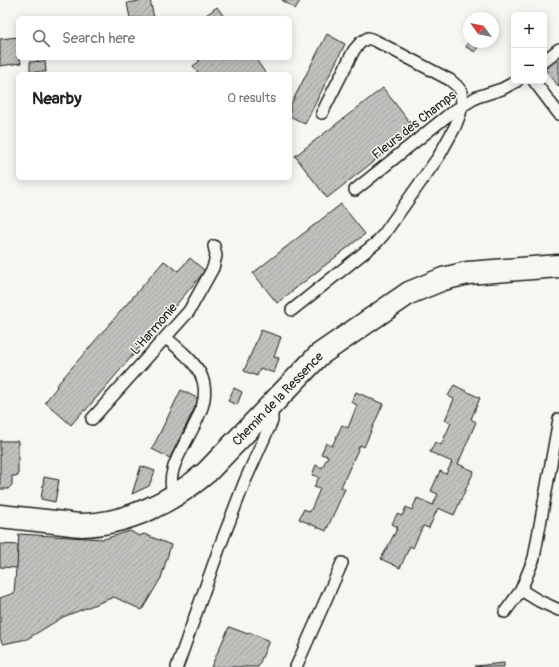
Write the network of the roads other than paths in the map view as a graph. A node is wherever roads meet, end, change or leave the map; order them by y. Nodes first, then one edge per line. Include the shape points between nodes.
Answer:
1 (559, 49) edge
2 (547, 59) edge
3 (511, 84) edge
4 (536, 84) edge
5 (462, 105) junction
6 (322, 113) dead end
7 (559, 114) edge
8 (355, 190) dead end
9 (214, 246) dead end
10 (559, 266) edge
11 (292, 310) dead end
12 (166, 338) junction
13 (270, 406) junction
14 (92, 419) dead end
15 (559, 419) edge
16 (174, 496) junction
17 (0, 516) edge
18 (342, 563) dead end
19 (520, 590) junction
20 (559, 610) edge
21 (505, 612) dead end
22 (177, 667) edge
23 (296, 667) edge

1 - 2 lane
3 - 5 lane, Fleurs des Champs via 477,96
4 - 7 lane
5 - 6 lane via 461,91 450,80 368,38 354,50
5 - 8 lane, Fleurs des Champs
5 - 11 lane via 455,127 439,156 384,234 369,250
9 - 12 lane, L'Harmonie via 216,256 209,276 189,311
10 - 13 street, Chemin de la Ressence via 468,273 443,279 408,293 322,352
12 - 14 lane, L'Harmonie
12 - 16 lane via 187,356 199,372 205,390 201,410 172,470 170,484
13 - 16 street, Chemin de la Ressence via 207,472 190,487
13 - 22 lane via 272,422 245,481
15 - 19 lane via 534,558
16 - 17 street, Chemin de la Ressence via 127,517 97,524 80,525
18 - 23 lane
19 - 20 lane
19 - 21 lane

